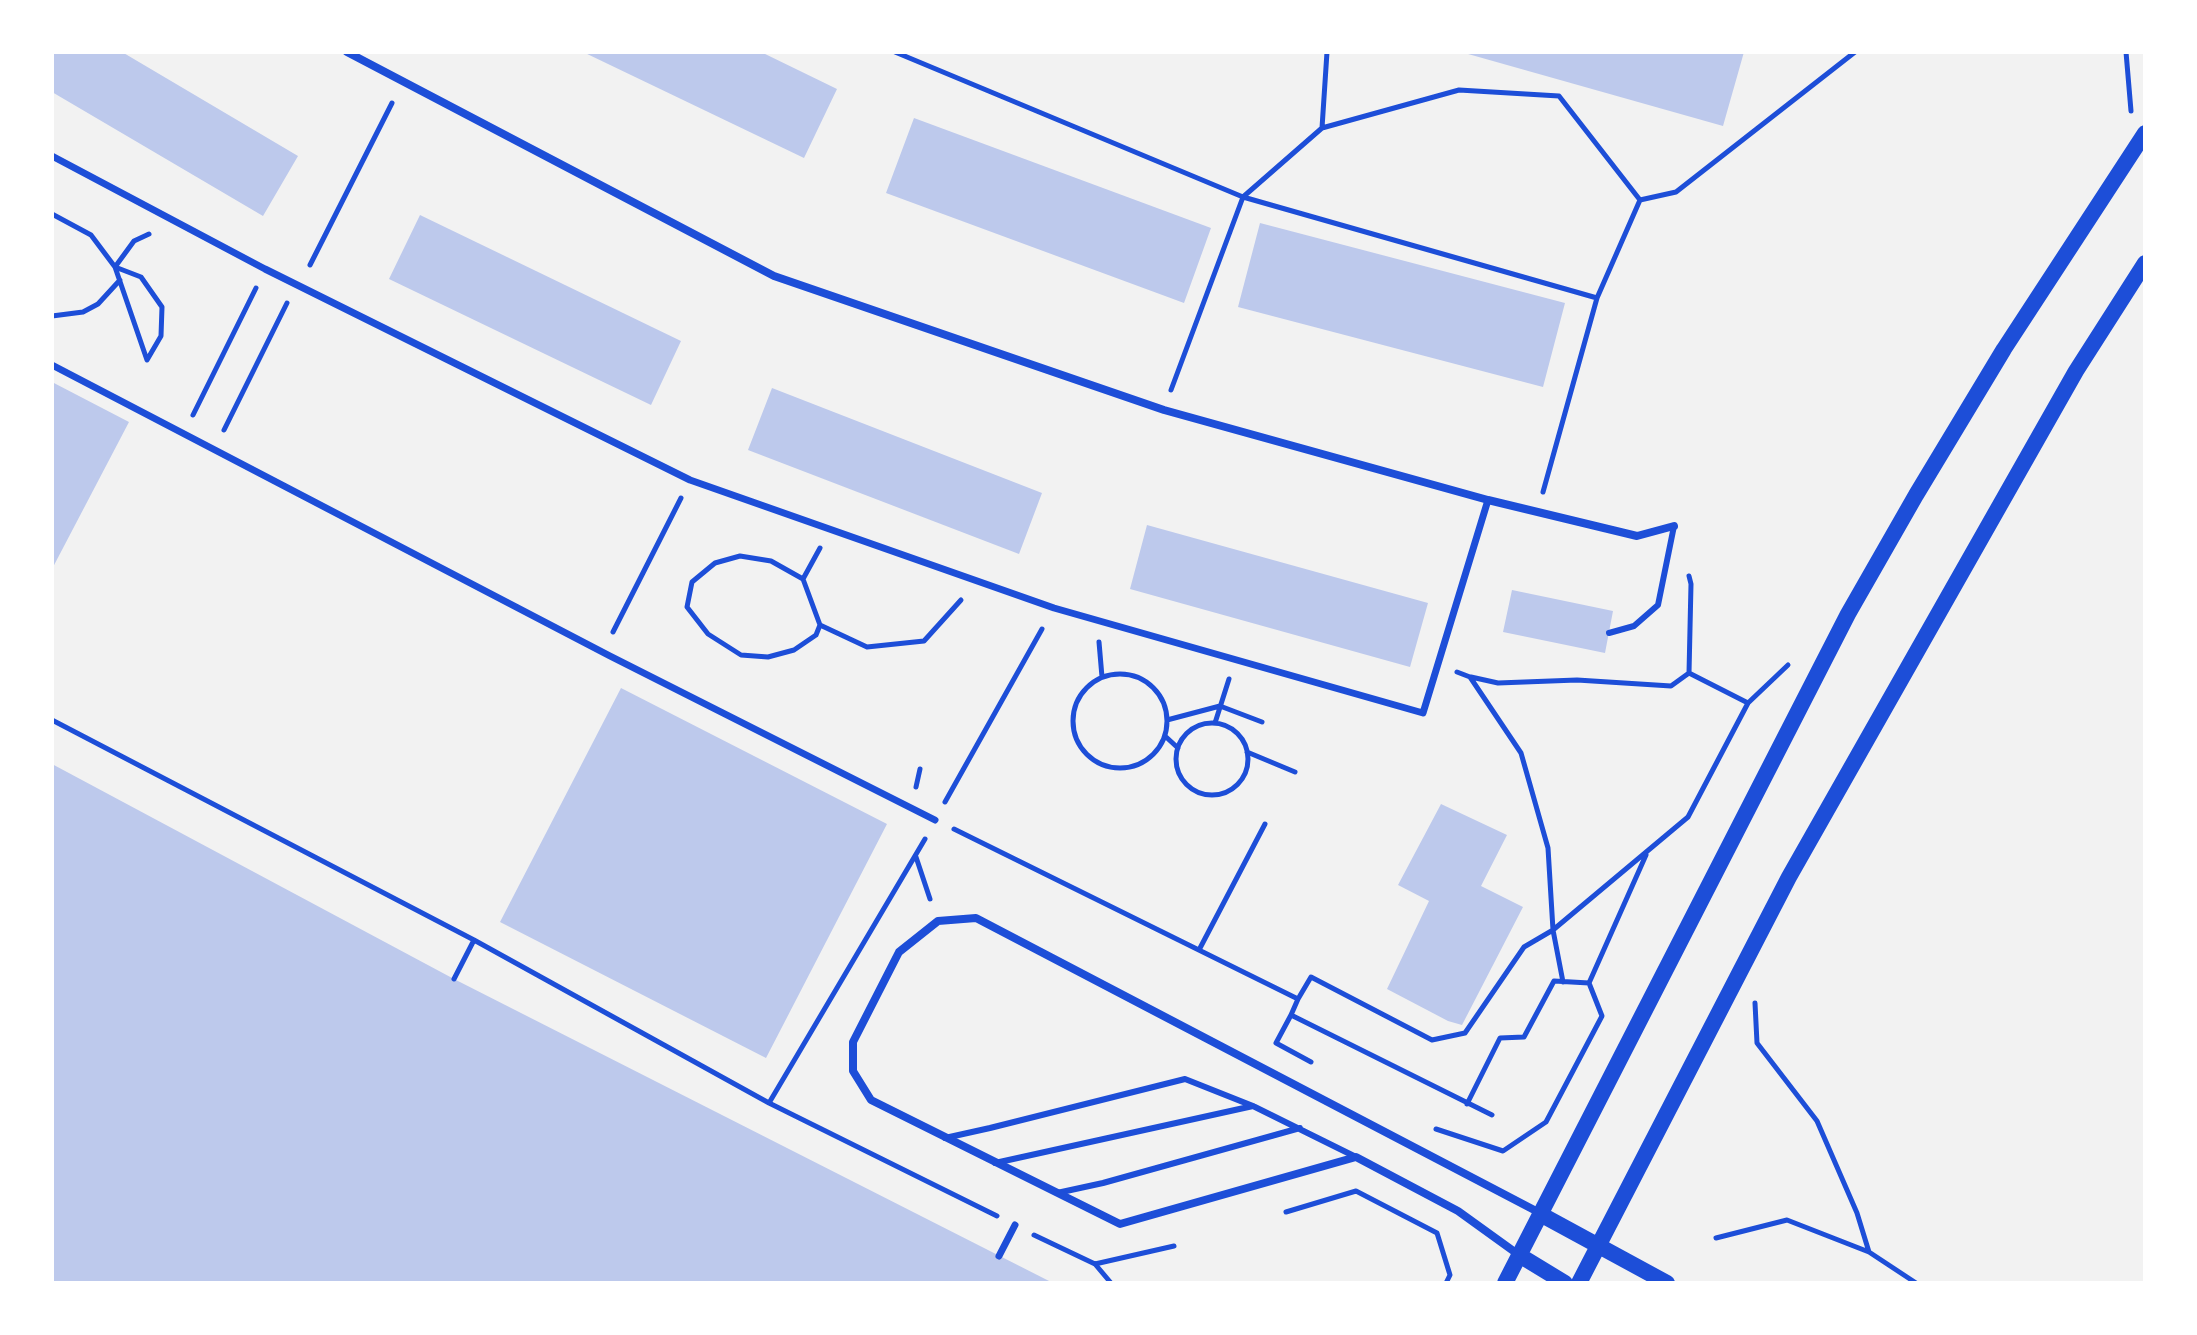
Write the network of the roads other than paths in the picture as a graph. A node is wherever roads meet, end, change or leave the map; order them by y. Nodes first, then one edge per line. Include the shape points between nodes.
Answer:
1 (347, 52) edge
2 (2138, 127) edge
3 (52, 156) edge
4 (2145, 263) edge
5 (52, 365) edge
6 (1488, 500) junction
7 (1674, 526) joint
8 (1609, 633) dead end
9 (935, 820) road end
10 (1253, 1106) junction
11 (1300, 1128) junction
12 (945, 1138) junction
13 (1356, 1157) junction
14 (995, 1163) junction
15 (1057, 1193) junction
16 (1540, 1214) junction
17 (1015, 1225) road end
18 (1597, 1244) junction
19 (1519, 1255) junction
20 (999, 1256) dead end
21 (1505, 1283) edge
22 (1565, 1283) edge
23 (1579, 1283) edge
24 (1667, 1283) edge

1 - 6 street via 774,276 1164,410
2 - 16 main road via 1848,614
3 - 6 street via 265,269 690,480 1054,608 1423,713
4 - 18 main road via 2076,371 1783,887
5 - 9 street
6 - 7 street via 1637,536
7 - 8 lane via 1658,605 1634,626
10 - 11 lane
10 - 12 lane via 1185,1079
10 - 14 lane
11 - 13 lane
11 - 15 lane
12 - 14 street
12 - 16 street via 871,1100 853,1071 853,1042 899,952 938,921 976,918
13 - 15 street via 1120,1224
13 - 19 street via 1458,1211
14 - 15 street
16 - 18 main road
16 - 19 main road
17 - 20 street
18 - 23 main road
18 - 24 main road
19 - 21 main road
19 - 22 main road

